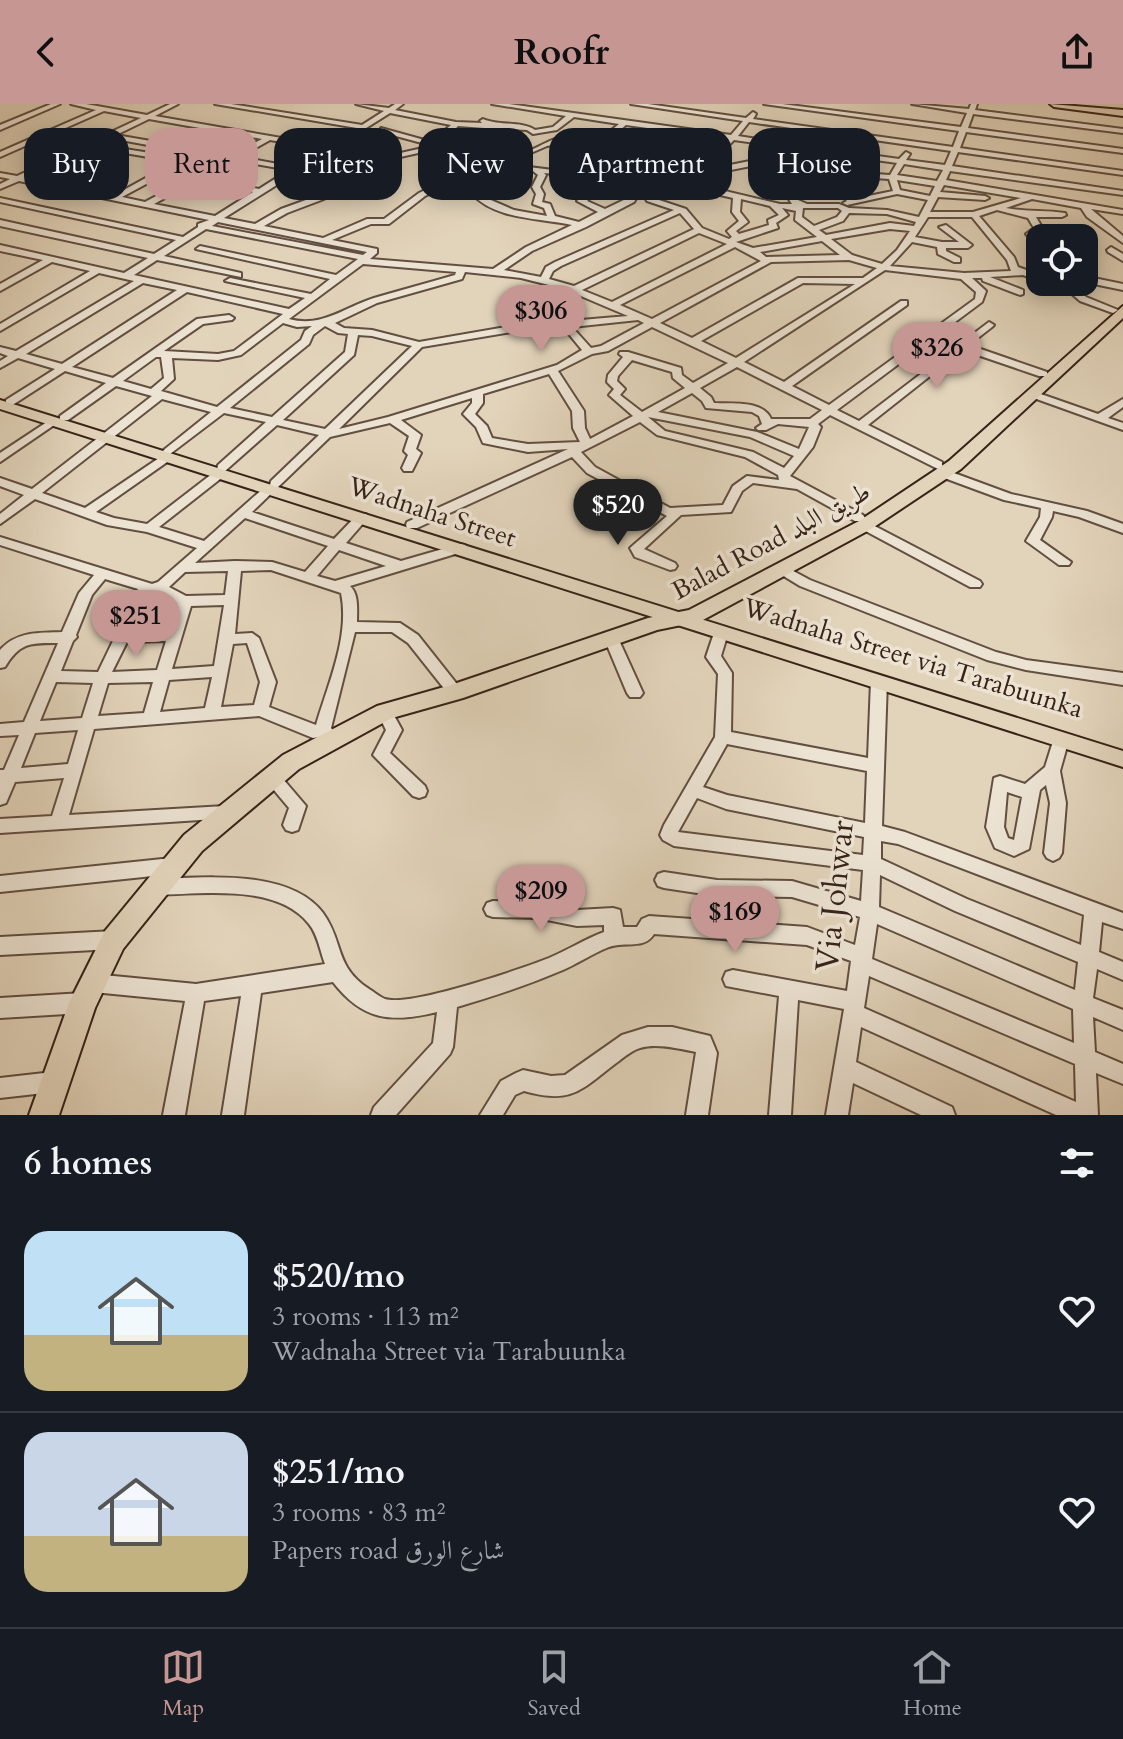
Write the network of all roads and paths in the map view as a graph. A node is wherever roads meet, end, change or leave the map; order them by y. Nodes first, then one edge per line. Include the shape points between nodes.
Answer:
1 (57, 104) edge
2 (74, 104) edge
3 (175, 104) edge
4 (218, 104) edge
5 (359, 104) edge
6 (400, 104) edge
7 (494, 104) edge
8 (634, 104) edge
9 (688, 104) edge
10 (766, 104) edge
11 (915, 104) edge
12 (1054, 104) edge
13 (1066, 104) edge
14 (645, 105) edge
15 (931, 105) edge
16 (1095, 107) edge
17 (973, 108) edge
18 (104, 109) junction
19 (388, 110) junction
20 (681, 111) junction
21 (1123, 112) edge
22 (572, 115) junction
23 (715, 115) junction
24 (149, 117) junction
25 (476, 117) junction
26 (747, 119) junction
27 (456, 120) junction
28 (624, 122) junction
29 (921, 124) junction
30 (487, 125) junction
31 (789, 125) junction
32 (363, 127) joint
33 (503, 127) junction
34 (0, 128) edge
35 (128, 128) edge
36 (449, 128) edge
37 (487, 128) edge
38 (617, 128) edge
39 (663, 128) joint
40 (700, 128) edge
41 (786, 128) edge
42 (808, 128) edge
43 (963, 130) junction
44 (1123, 131) edge
45 (269, 138) junction
46 (732, 138) edge
47 (274, 139) edge
48 (735, 139) junction
49 (880, 139) edge
50 (748, 141) edge
51 (732, 142) edge
52 (910, 143) junction
53 (258, 144) edge
54 (549, 144) edge
55 (541, 145) junction
56 (955, 148) junction
57 (533, 149) edge
58 (1123, 151) edge
59 (0, 155) edge
60 (1004, 155) junction
61 (880, 159) edge
62 (903, 162) junction
63 (1049, 162) junction
64 (948, 168) junction
65 (1090, 168) junction
66 (535, 169) joint
67 (549, 171) edge
68 (1123, 173) edge
69 (993, 174) junction
70 (0, 175) edge
71 (24, 176) edge
72 (893, 177) junction
73 (880, 178) edge
74 (18, 179) junction
75 (24, 180) edge
76 (1039, 181) junction
77 (274, 182) edge
78 (0, 187) edge
79 (1088, 188) junction
80 (880, 189) edge
81 (937, 190) junction
82 (259, 191) joint
83 (896, 192) junction
84 (1123, 193) edge
85 (418, 196) edge
86 (732, 196) edge
87 (737, 196) junction
88 (1035, 197) junction
89 (985, 198) dead end
90 (0, 200) edge
91 (126, 200) edge
92 (154, 200) edge
93 (314, 200) edge
94 (481, 200) edge
95 (582, 200) edge
96 (631, 200) edge
97 (652, 200) edge
98 (685, 200) edge
99 (794, 200) edge
100 (836, 200) edge
101 (844, 200) edge
102 (53, 203) dead end
103 (147, 204) junction
104 (774, 204) junction
105 (807, 205) junction
106 (1084, 205) junction
107 (793, 206) junction
108 (846, 206) junction
109 (996, 208) junction
110 (40, 209) junction
111 (680, 211) junction
112 (1123, 212) edge
113 (606, 213) junction
114 (974, 215) junction
115 (1062, 215) dead end
116 (1031, 216) junction
117 (215, 218) junction
118 (552, 218) junction
119 (1036, 224) edge
120 (3, 225) edge
121 (583, 225) junction
122 (201, 226) junction
123 (917, 226) junction
124 (257, 227) junction
125 (943, 227) dead end
126 (813, 229) junction
127 (699, 230) junction
128 (291, 233) junction
129 (822, 238) junction
130 (182, 239) junction
131 (327, 239) junction
132 (734, 239) junction
133 (1123, 240) edge
134 (279, 243) junction
135 (942, 245) junction
136 (0, 248) edge
137 (200, 249) dead end
138 (1111, 250) dead end
139 (11, 251) junction
140 (752, 251) junction
141 (0, 257) edge
142 (156, 257) junction
143 (849, 257) junction
144 (1123, 258) edge
145 (767, 259) junction
146 (50, 260) junction
147 (364, 260) junction
148 (957, 260) dead end
149 (259, 262) junction
150 (884, 264) junction
151 (461, 270) junction
152 (96, 271) junction
153 (495, 272) junction
154 (1020, 273) junction
155 (1026, 274) edge
156 (964, 276) junction
157 (983, 276) junction
158 (124, 277) junction
159 (234, 278) junction
160 (338, 278) junction
161 (141, 280) junction
162 (544, 280) junction
163 (862, 281) junction
164 (1098, 282) edge
165 (1123, 287) edge
166 (0, 288) edge
167 (571, 289) junction
168 (184, 290) junction
169 (1020, 292) dead end
170 (211, 294) junction
171 (1081, 296) edge
172 (313, 297) junction
173 (904, 303) dead end
174 (613, 305) junction
175 (1120, 309) edge
176 (292, 313) junction
177 (640, 317) junction
178 (229, 318) dead end
179 (280, 319) junction
180 (651, 322) junction
181 (324, 324) junction
182 (568, 325) junction
183 (989, 325) dead end
184 (0, 328) edge
185 (353, 333) junction
186 (694, 341) junction
187 (419, 345) junction
188 (964, 347) junction
189 (604, 349) junction
190 (0, 350) edge
191 (589, 351) junction
192 (161, 354) junction
193 (19, 355) junction
194 (630, 356) junction
195 (738, 364) junction
196 (0, 365) edge
197 (69, 367) junction
198 (551, 369) junction
199 (1043, 374) junction
200 (116, 380) junction
201 (785, 386) junction
202 (694, 388) junction
203 (478, 391) junction
204 (157, 393) junction
205 (1035, 395) junction
206 (1123, 402) edge
207 (3, 404) edge
208 (832, 409) junction
209 (220, 410) junction
210 (1123, 414) edge
211 (646, 416) junction
212 (392, 419) junction
213 (58, 420) junction
214 (1103, 420) junction
215 (273, 421) junction
216 (767, 423) junction
217 (812, 423) junction
218 (862, 424) junction
219 (1123, 427) edge
220 (331, 434) junction
221 (753, 434) junction
222 (109, 436) junction
223 (588, 445) junction
224 (573, 451) junction
225 (168, 454) junction
226 (800, 454) junction
227 (0, 458) edge
228 (408, 468) dead end
229 (941, 469) junction
230 (221, 470) junction
231 (783, 473) junction
232 (0, 482) edge
233 (268, 485) junction
234 (799, 486) junction
235 (33, 493) junction
236 (1047, 507) junction
237 (86, 513) junction
238 (242, 513) junction
239 (676, 514) junction
240 (362, 517) junction
241 (0, 520) edge
242 (862, 522) junction
243 (412, 525) junction
244 (1122, 526) edge
245 (149, 528) junction
246 (0, 541) edge
247 (336, 545) junction
248 (206, 546) junction
249 (460, 548) junction
250 (1064, 562) dead end
251 (235, 565) junction
252 (400, 566) junction
253 (670, 566) dead end
254 (183, 568) junction
255 (782, 569) junction
256 (101, 575) junction
257 (307, 578) junction
258 (975, 584) dead end
259 (338, 585) junction
260 (152, 587) junction
261 (231, 600) junction
262 (184, 601) junction
263 (674, 617) junction
264 (349, 627) junction
265 (721, 633) junction
266 (176, 635) junction
267 (70, 637) junction
268 (124, 637) junction
269 (611, 638) junction
270 (227, 639) junction
271 (767, 644) junction
272 (0, 663) edge
273 (219, 671) junction
274 (53, 676) junction
275 (163, 676) junction
276 (102, 678) junction
277 (1123, 679) edge
278 (879, 681) junction
279 (455, 692) junction
280 (635, 693) dead end
281 (260, 710) junction
282 (385, 712) junction
283 (212, 714) junction
284 (150, 718) junction
285 (92, 721) junction
286 (32, 725) junction
287 (0, 730) edge
288 (328, 734) junction
289 (723, 737) junction
290 (1061, 739) junction
291 (1086, 743) junction
292 (1123, 751) edge
293 (1123, 759) edge
294 (874, 766) junction
295 (73, 770) junction
296 (1052, 771) junction
297 (4, 777) edge
298 (271, 777) junction
299 (693, 790) junction
300 (419, 791) dead end
301 (1031, 793) dead end
302 (0, 798) edge
303 (225, 813) junction
304 (58, 823) junction
305 (292, 825) dead end
306 (0, 826) edge
307 (875, 832) junction
308 (1053, 853) dead end
309 (874, 864) junction
310 (172, 866) junction
311 (664, 880) dead end
312 (0, 884) edge
313 (154, 887) junction
314 (493, 909) dead end
315 (1094, 911) junction
316 (870, 912) junction
317 (1123, 921) edge
318 (614, 935) junction
319 (114, 940) junction
320 (0, 946) edge
321 (1089, 957) junction
322 (860, 959) junction
323 (1123, 971) edge
324 (336, 972) junction
325 (733, 979) dead end
326 (252, 987) junction
327 (789, 991) junction
328 (88, 993) junction
329 (196, 993) junction
330 (448, 999) junction
331 (1083, 1003) junction
332 (0, 1008) edge
333 (853, 1008) junction
334 (1123, 1020) edge
335 (1086, 1057) junction
336 (847, 1069) junction
337 (1123, 1074) edge
338 (53, 1082) junction
339 (0, 1088) edge
340 (44, 1115) edge
341 (174, 1115) edge
342 (233, 1115) edge
343 (382, 1115) edge
344 (491, 1115) edge
345 (697, 1115) edge
346 (780, 1115) edge
347 (837, 1115) edge
348 (944, 1115) edge
349 (1080, 1115) edge
350 (1087, 1115) edge

1 - 34 street
2 - 18 street
3 - 24 street
4 - 32 street
5 - 19 street
6 - 19 street
7 - 22 street
7 - 25 street
8 - 14 street
9 - 20 street
10 - 26 street
10 - 29 street
11 - 15 street
12 - 16 main road
13 - 16 main road
14 - 20 street
14 - 28 street
15 - 17 street
15 - 29 street
16 - 21 main road
17 - 43 street
17 - 44 street
18 - 24 street
18 - 59 street
19 - 27 street
19 - 32 street
20 - 23 street
20 - 39 street
22 - 28 street
22 - 33 street via 548,132
23 - 26 street
23 - 40 street
24 - 35 street
24 - 45 street
25 - 27 street
25 - 30 street
26 - 31 street
26 - 48 street
27 - 30 street
27 - 36 street
28 - 38 street
28 - 39 street
29 - 43 street
29 - 52 street
30 - 33 street
30 - 37 street
31 - 41 street
31 - 42 street
33 - 55 street
43 - 56 street
43 - 58 street
45 - 47 street
45 - 53 street
46 - 48 street
48 - 50 street
48 - 51 street
49 - 52 street
52 - 56 street
52 - 62 street
54 - 55 street
55 - 57 street
56 - 60 street
56 - 64 street
60 - 63 street
60 - 69 street
61 - 62 street
62 - 64 street
62 - 72 street
63 - 65 street
63 - 76 street
64 - 69 street
64 - 81 street
65 - 68 street
65 - 79 street
66 - 67 street
66 - 118 street via 542,175 536,202 547,206
69 - 76 street
70 - 74 street
71 - 74 street
72 - 73 street
72 - 81 street
72 - 83 street
74 - 75 street
74 - 78 street
76 - 79 street
77 - 82 street
79 - 84 street
80 - 83 street
81 - 83 street
81 - 88 street
81 - 89 street
81 - 123 street
82 - 117 street
83 - 108 street
85 - 131 street via 386,222 370,221
86 - 87 street
87 - 104 street
87 - 132 street via 736,212 744,222 731,231
88 - 106 street
88 - 109 street
90 - 110 street
91 - 103 street
92 - 103 street
93 - 124 street
94 - 118 street
95 - 113 street
96 - 113 street
97 - 111 street
98 - 111 street
99 - 105 street
100 - 108 street
101 - 108 street
102 - 110 street
103 - 117 street
104 - 107 street
104 - 132 street via 784,215 771,222 775,226
105 - 107 street
105 - 108 street
106 - 112 street
106 - 133 street
107 - 126 street via 800,210 798,218
108 - 123 street via 887,212
108 - 126 street via 840,219
109 - 114 street
109 - 116 street
110 - 120 street
110 - 130 street
111 - 127 street
111 - 162 street via 558,264
113 - 121 street
114 - 123 street
114 - 154 street
115 - 116 street
116 - 119 street
117 - 122 street
117 - 124 street
118 - 121 street
120 - 142 street
121 - 153 street via 529,249
122 - 130 street
122 - 134 street
123 - 129 street
123 - 135 street
123 - 150 street
124 - 128 street
125 - 135 street via 972,250
126 - 129 street
127 - 132 street
127 - 167 street
128 - 131 street
128 - 134 street
129 - 140 street
129 - 143 street
130 - 142 street
131 - 147 street via 374,251
132 - 140 street
132 - 174 street via 723,251
134 - 147 street
134 - 149 street
135 - 148 street via 941,252
136 - 139 street
137 - 149 street
138 - 144 street
139 - 141 street
139 - 146 street
140 - 145 street
142 - 158 street
142 - 159 street
143 - 145 street
143 - 150 street
145 - 180 street
146 - 152 street
146 - 166 street
147 - 151 street
147 - 160 street
149 - 159 street
149 - 160 street
150 - 156 street via 894,270
150 - 163 street
151 - 153 street
151 - 181 street via 459,277 374,301
152 - 158 street
152 - 184 street
153 - 162 street
154 - 155 street
154 - 157 street
156 - 157 street
156 - 208 street via 981,291 979,300
157 - 169 street
158 - 161 street
159 - 170 street
159 - 172 street
160 - 172 street
161 - 168 street
161 - 193 street
162 - 167 street
163 - 186 street via 801,280
163 - 195 street
164 - 165 street
167 - 174 street
167 - 182 street via 556,301
168 - 170 street
168 - 197 street
170 - 176 street
171 - 175 street
172 - 176 street
173 - 201 street
174 - 177 street
175 - 199 highway, Balad Road طريق البلد
175 - 205 highway, Balad Road طريق البلد
176 - 179 street
177 - 180 street
177 - 182 street
178 - 192 street via 205,319
179 - 181 street
179 - 192 street via 229,357
180 - 186 street
180 - 189 street
181 - 185 street
181 - 209 street
182 - 187 street
182 - 191 street
183 - 188 street
185 - 187 street
185 - 215 street via 350,353
186 - 195 street
187 - 220 street
188 - 199 street
188 - 218 street
189 - 191 street
189 - 194 street
190 - 193 street
191 - 198 street
192 - 200 street
192 - 204 street via 169,379
193 - 196 street
193 - 197 street
194 - 202 street via 677,370 677,376
194 - 211 street via 613,375 612,382 620,389 614,395
195 - 201 street
195 - 202 street
197 - 200 street
197 - 207 street
198 - 203 street
198 - 223 street via 578,411
199 - 229 highway, Balad Road طريق البلد
200 - 204 street
200 - 213 street
201 - 208 street
202 - 211 street
202 - 216 street via 710,406 754,409
203 - 212 street
203 - 223 street via 469,414 487,441 528,448
204 - 209 street
204 - 222 street
205 - 214 street
205 - 229 highway, Balad Road طريق البلد
206 - 214 street
207 - 213 main road, Wadnaha Street
208 - 217 street
208 - 218 street
209 - 215 street
209 - 225 street
210 - 214 street
211 - 221 street
211 - 223 street
211 - 231 street via 661,433 749,454
212 - 220 street
212 - 228 street via 415,435
213 - 222 main road, Wadnaha Street
213 - 227 street
214 - 219 street
215 - 220 street
215 - 230 street
216 - 217 street
216 - 221 street
217 - 226 street via 810,440
218 - 229 street
220 - 233 street
221 - 226 street
222 - 225 main road, Wadnaha Street
222 - 235 street
223 - 224 street
224 - 239 street via 591,470
224 - 243 street
225 - 230 main road, Wadnaha Street
225 - 237 street
226 - 231 street
229 - 236 street via 980,489
229 - 242 highway, Balad Road طريق البلد
230 - 233 main road, Wadnaha Street
230 - 245 street
231 - 234 street
232 - 235 street
233 - 238 street
233 - 240 main road, Wadnaha Street
233 - 243 main road, Wadnaha Street via Tarabuunka
234 - 239 street via 751,479 737,489 727,509
234 - 242 street
235 - 237 street
235 - 241 street
236 - 244 street
236 - 250 street via 1033,541
237 - 245 street
238 - 247 street
238 - 248 street
239 - 253 street via 637,548
240 - 247 street
240 - 249 main road, Wadnaha Street
242 - 255 highway, Balad Road طريق البلد
242 - 258 street
242 - 263 highway, Balad Road طريق البلد
243 - 263 main road, Wadnaha Street via Tarabuunka
245 - 248 street
246 - 256 street
247 - 252 street
247 - 257 street
248 - 254 street
249 - 252 street
249 - 263 main road, Wadnaha Street
251 - 254 street
251 - 257 street via 272,566
251 - 261 street
252 - 259 street
254 - 260 street
255 - 263 highway, Balad Road طريق البلد
255 - 277 street via 977,651 1026,665
256 - 260 street
256 - 267 street via 86,593
257 - 259 street
259 - 264 street via 351,599
260 - 262 street
260 - 268 street
261 - 262 street
261 - 270 street
262 - 266 street
263 - 265 main road, Wadnaha Street
263 - 269 highway
263 - 271 main road, Wadnaha Street via Tarabuunka
264 - 279 street via 395,627 413,639
264 - 288 street
265 - 271 main road, Wadnaha Street
265 - 289 street via 713,657 725,673
266 - 268 street
266 - 275 street
267 - 272 street via 18,641 7,648
267 - 274 street
268 - 276 street
269 - 279 highway
269 - 280 street
270 - 273 street
270 - 281 street via 252,638 268,682
271 - 278 main road, Wadnaha Street
271 - 291 main road, Wadnaha Street via Tarabuunka
273 - 275 street
273 - 283 street
274 - 276 street
274 - 286 street
275 - 276 street
275 - 284 street
276 - 285 street
278 - 290 main road, Wadnaha Street
278 - 294 street, Via Johwar
279 - 282 highway
281 - 283 street
281 - 288 street
282 - 288 highway
282 - 300 street via 394,730 381,755
283 - 284 street
284 - 285 street
285 - 286 street
285 - 295 street
286 - 287 street
286 - 297 street
288 - 298 highway
289 - 294 street
289 - 299 street
290 - 291 main road, Wadnaha Street
290 - 296 street
291 - 292 main road, Wadnaha Street via Tarabuunka
291 - 293 main road, Wadnaha Street
294 - 307 street, Via Johwar
295 - 297 street
295 - 304 street
296 - 301 street
296 - 308 street via 1058,803
297 - 302 street
298 - 303 highway
298 - 305 street via 298,806
299 - 307 street via 726,802
299 - 309 street via 670,830 674,839
303 - 304 street
303 - 310 highway
304 - 306 street
307 - 309 street, Via Johwar
307 - 315 street
309 - 316 street, Via Johwar
309 - 321 street
310 - 312 street
310 - 313 highway
311 - 316 street via 717,888 792,889
313 - 319 highway
313 - 324 street via 256,886 303,906 321,923
314 - 318 street via 577,918 613,916
315 - 317 street
315 - 321 street
316 - 322 street, Via Johwar
316 - 331 street
318 - 322 street via 642,936 655,924 807,936
318 - 330 street via 535,974
319 - 320 street
319 - 328 highway
321 - 323 street
321 - 331 street
322 - 333 street, Via Johwar
322 - 335 street
324 - 326 street
324 - 330 street via 350,989 388,1009
325 - 327 street
326 - 329 street
326 - 342 street
327 - 333 street via 839,997
327 - 346 street
328 - 329 street
328 - 332 street
328 - 338 highway
329 - 341 street
330 - 343 street via 443,1047
331 - 334 street
331 - 335 street
333 - 336 street, Via Johwar
333 - 349 street
335 - 337 street
335 - 350 street
336 - 347 street, Via Johwar
336 - 348 street
338 - 339 street
338 - 340 highway
344 - 345 street via 499,1098 523,1080 560,1087 576,1081 613,1049 642,1037 668,1037 703,1043 707,1053

